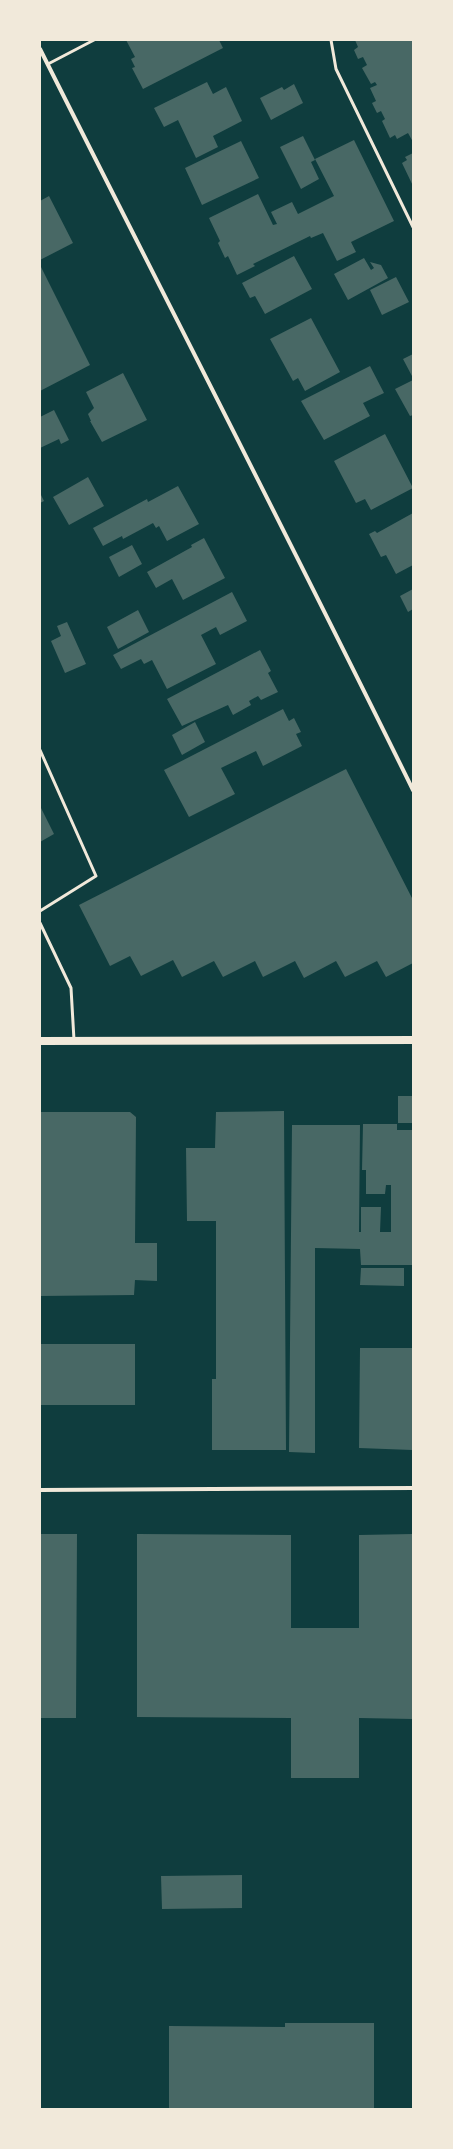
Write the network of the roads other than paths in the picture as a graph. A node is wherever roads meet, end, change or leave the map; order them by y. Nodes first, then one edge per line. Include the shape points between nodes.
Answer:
1 (94, 40) edge
2 (331, 40) edge
3 (40, 49) edge
4 (48, 64) junction
5 (413, 227) edge
6 (40, 750) edge
7 (413, 790) edge
8 (40, 911) edge
9 (40, 923) edge
10 (413, 1040) edge
11 (40, 1041) edge
12 (74, 1041) junction
13 (413, 1488) edge
14 (40, 1490) edge

1 - 4 lane
2 - 5 lane via 336,69
3 - 4 street
4 - 7 street
6 - 8 lane via 96,876
9 - 12 lane via 71,988
10 - 12 main road
11 - 12 main road
13 - 14 street

